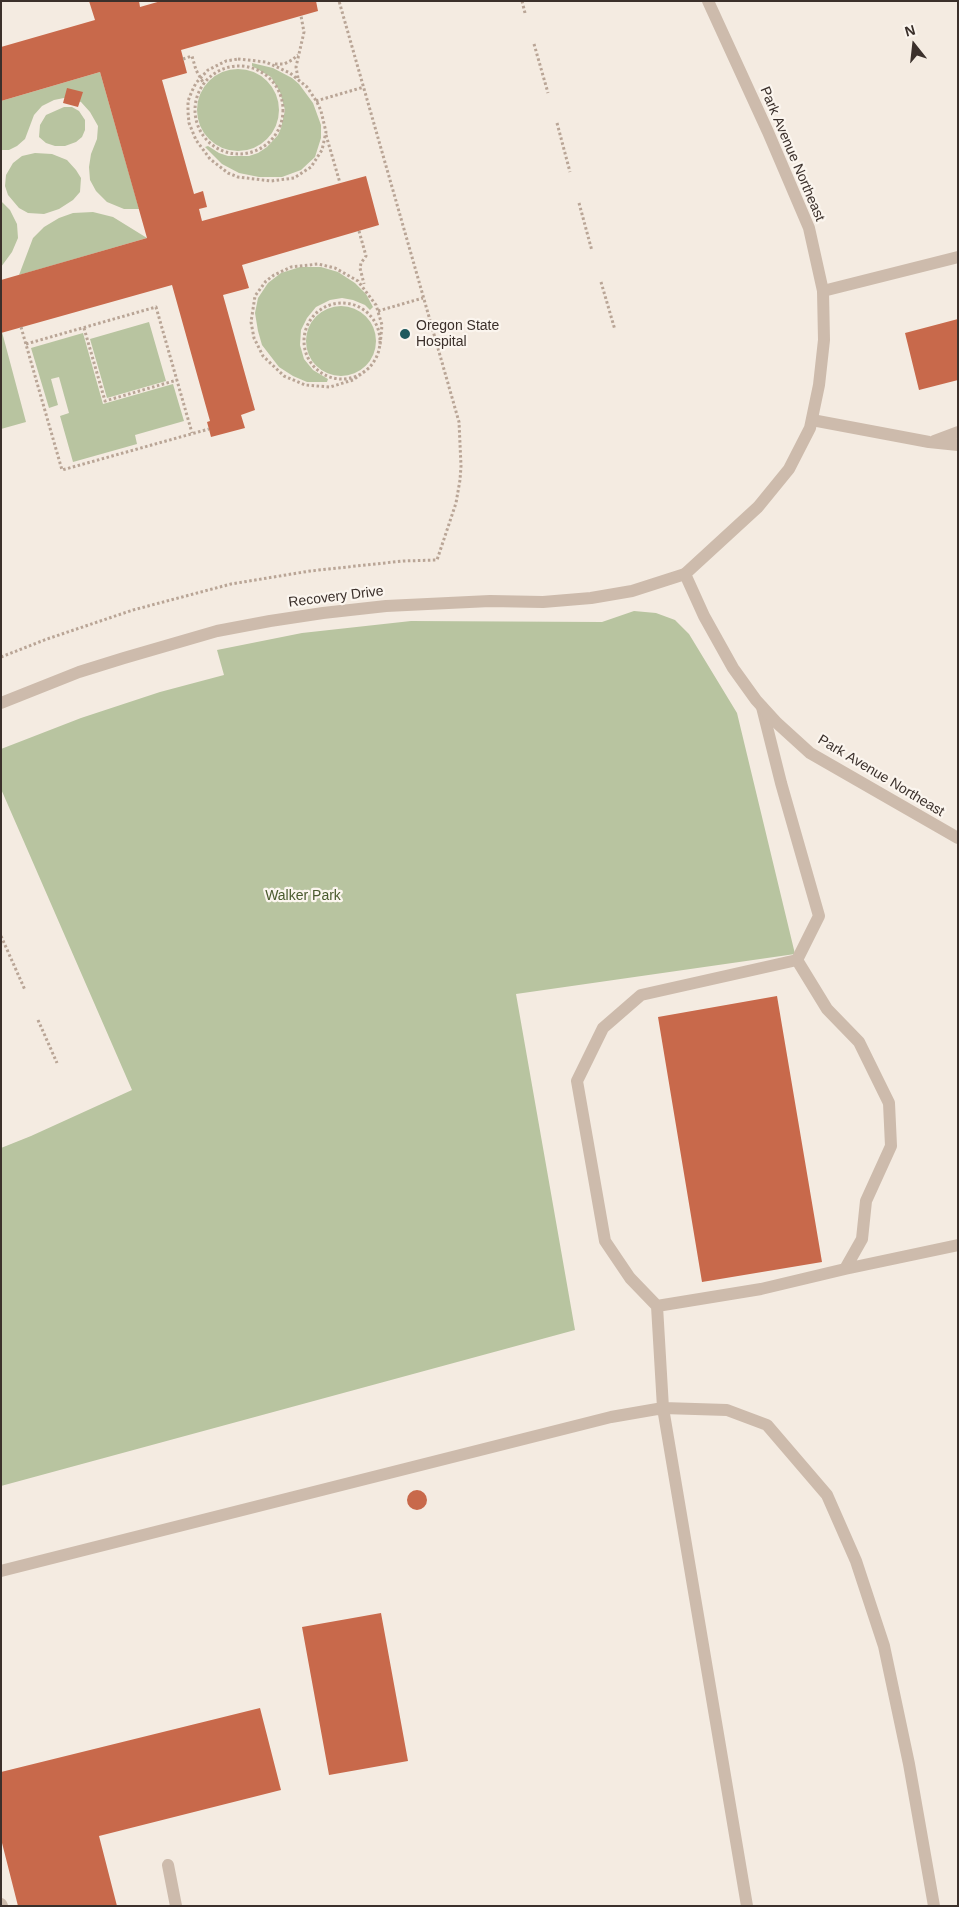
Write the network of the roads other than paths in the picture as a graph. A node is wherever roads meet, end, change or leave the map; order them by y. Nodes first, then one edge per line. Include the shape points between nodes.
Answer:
1 (708, 1) edge
2 (958, 257) edge
3 (823, 291) junction
4 (812, 420) junction
5 (958, 432) edge
6 (929, 442) junction
7 (958, 445) edge
8 (685, 574) junction
9 (1, 703) edge
10 (762, 707) junction
11 (958, 838) edge
12 (797, 960) junction
13 (958, 1245) edge
14 (844, 1269) junction
15 (656, 1306) junction
16 (663, 1408) junction
17 (1, 1571) edge
18 (168, 1866) dead end
19 (176, 1906) edge
20 (747, 1906) edge
21 (934, 1906) edge

1 - 3 street, Park Avenue Northeast via 809,228
2 - 3 street
3 - 4 street, Park Avenue Northeast via 824,340
4 - 6 street
4 - 8 street, Park Avenue Northeast via 789,469 758,507
5 - 6 street
6 - 7 street
8 - 9 street, Recovery Drive via 632,591 591,598 386,606 323,612 217,631 79,672
8 - 10 street, Park Avenue Northeast via 733,668
10 - 11 street, Park Avenue Northeast via 810,753
10 - 12 street via 819,916
12 - 14 street via 827,1009 859,1042 889,1103 891,1146 866,1201 862,1239
12 - 15 street via 641,995 603,1028 576,1081 605,1241 630,1278
13 - 14 street
14 - 15 street via 762,1289
15 - 16 street
16 - 17 street via 611,1417
16 - 20 street
16 - 21 street via 726,1410 768,1425 827,1495 856,1561 884,1646
18 - 19 street

